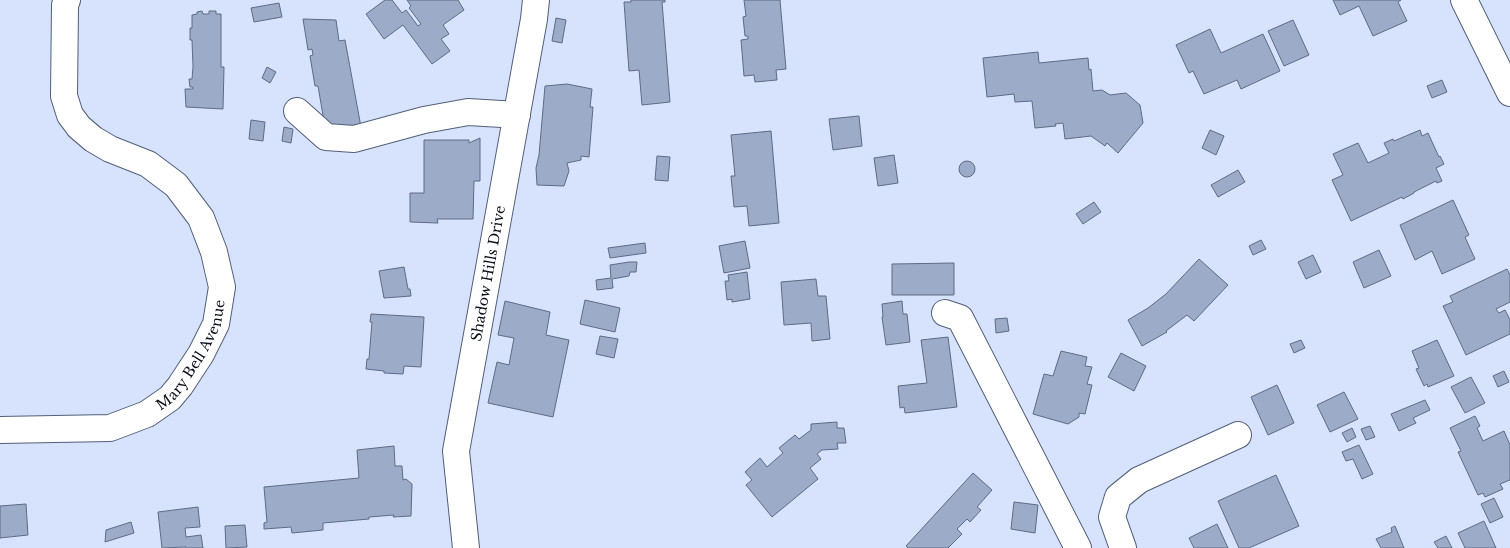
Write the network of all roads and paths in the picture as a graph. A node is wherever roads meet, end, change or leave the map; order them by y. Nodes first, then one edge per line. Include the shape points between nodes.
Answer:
1 (67, 0) edge
2 (536, 0) edge
3 (1464, 0) edge
4 (1504, 64) edge
5 (1510, 92) edge
6 (297, 111) dead end
7 (517, 114) junction
8 (945, 313) dead end
9 (0, 430) edge
10 (1238, 435) dead end
11 (466, 548) edge
12 (1078, 548) edge
13 (1123, 548) edge

1 - 9 street, Mary Bell Avenue via 64,96 70,115 93,139 148,164 176,185 201,218 214,252 222,287 216,324 201,354 170,398 147,414 110,428
2 - 7 street, Shadow Hills Drive
3 - 4 street
4 - 5 street
6 - 7 street via 326,137 354,139 468,112
7 - 11 street, Shadow Hills Drive via 456,452
8 - 12 street via 960,318
10 - 13 street via 1139,480 1118,497 1112,517

